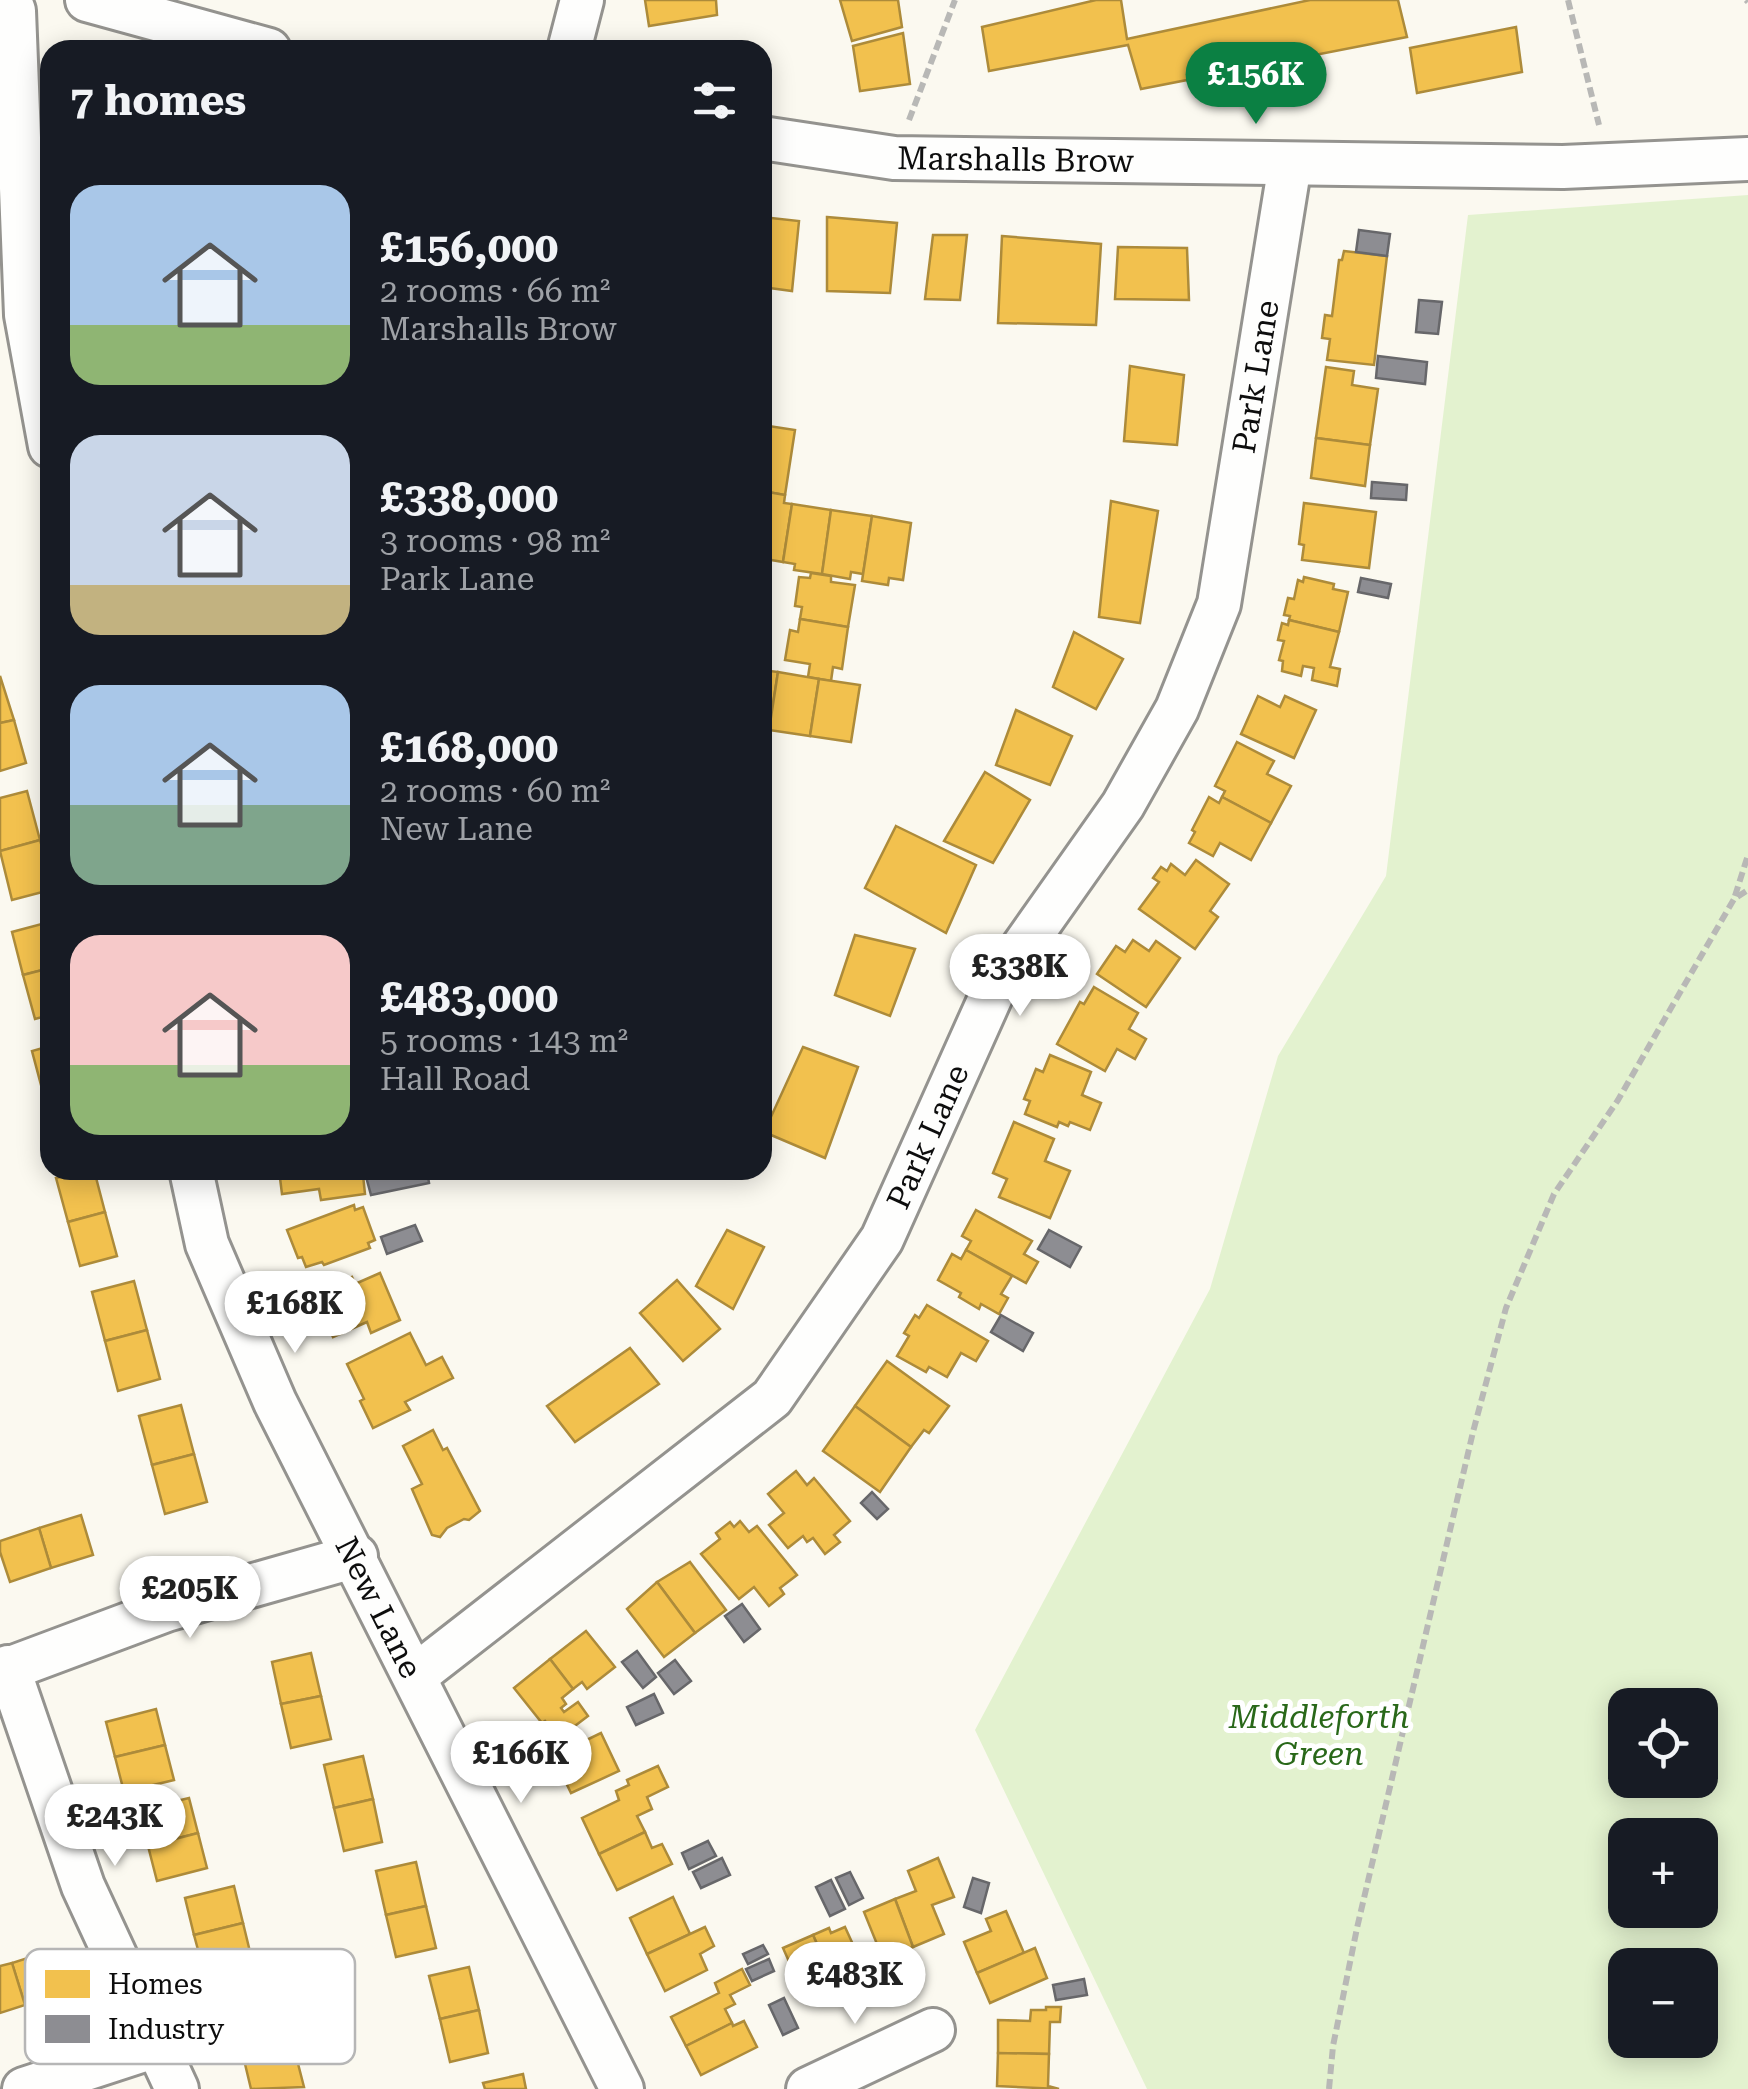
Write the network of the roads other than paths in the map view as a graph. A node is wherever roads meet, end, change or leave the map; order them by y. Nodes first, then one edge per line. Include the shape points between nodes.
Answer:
1 (10, 0) edge
2 (87, 0) edge
3 (582, 0) edge
4 (233, 40) edge
5 (572, 40) edge
6 (772, 140) edge
7 (1748, 159) edge
8 (1290, 164) junction
9 (13, 318) edge
10 (40, 411) edge
11 (194, 1180) edge
12 (356, 1556) junction
13 (4, 1670) edge
14 (415, 1676) junction
15 (111, 1949) edge
16 (934, 2030) dead end
17 (101, 2064) edge
18 (164, 2064) edge
19 (24, 2089) edge
20 (176, 2089) edge
21 (622, 2089) edge
22 (808, 2089) edge

1 - 9 street
2 - 4 street
3 - 5 street
6 - 8 street, Marshalls Brow via 894,158
7 - 8 street, Marshalls Brow via 1608,166
8 - 14 street, Park Lane via 1219,604 1177,709 1123,805 996,986 882,1239 772,1398
9 - 10 street
11 - 12 street, New Lane via 206,1244 275,1402
12 - 13 street via 166,1610
12 - 14 street, New Lane
13 - 15 street
14 - 21 street, New Lane
16 - 22 street
17 - 19 street
18 - 20 street

